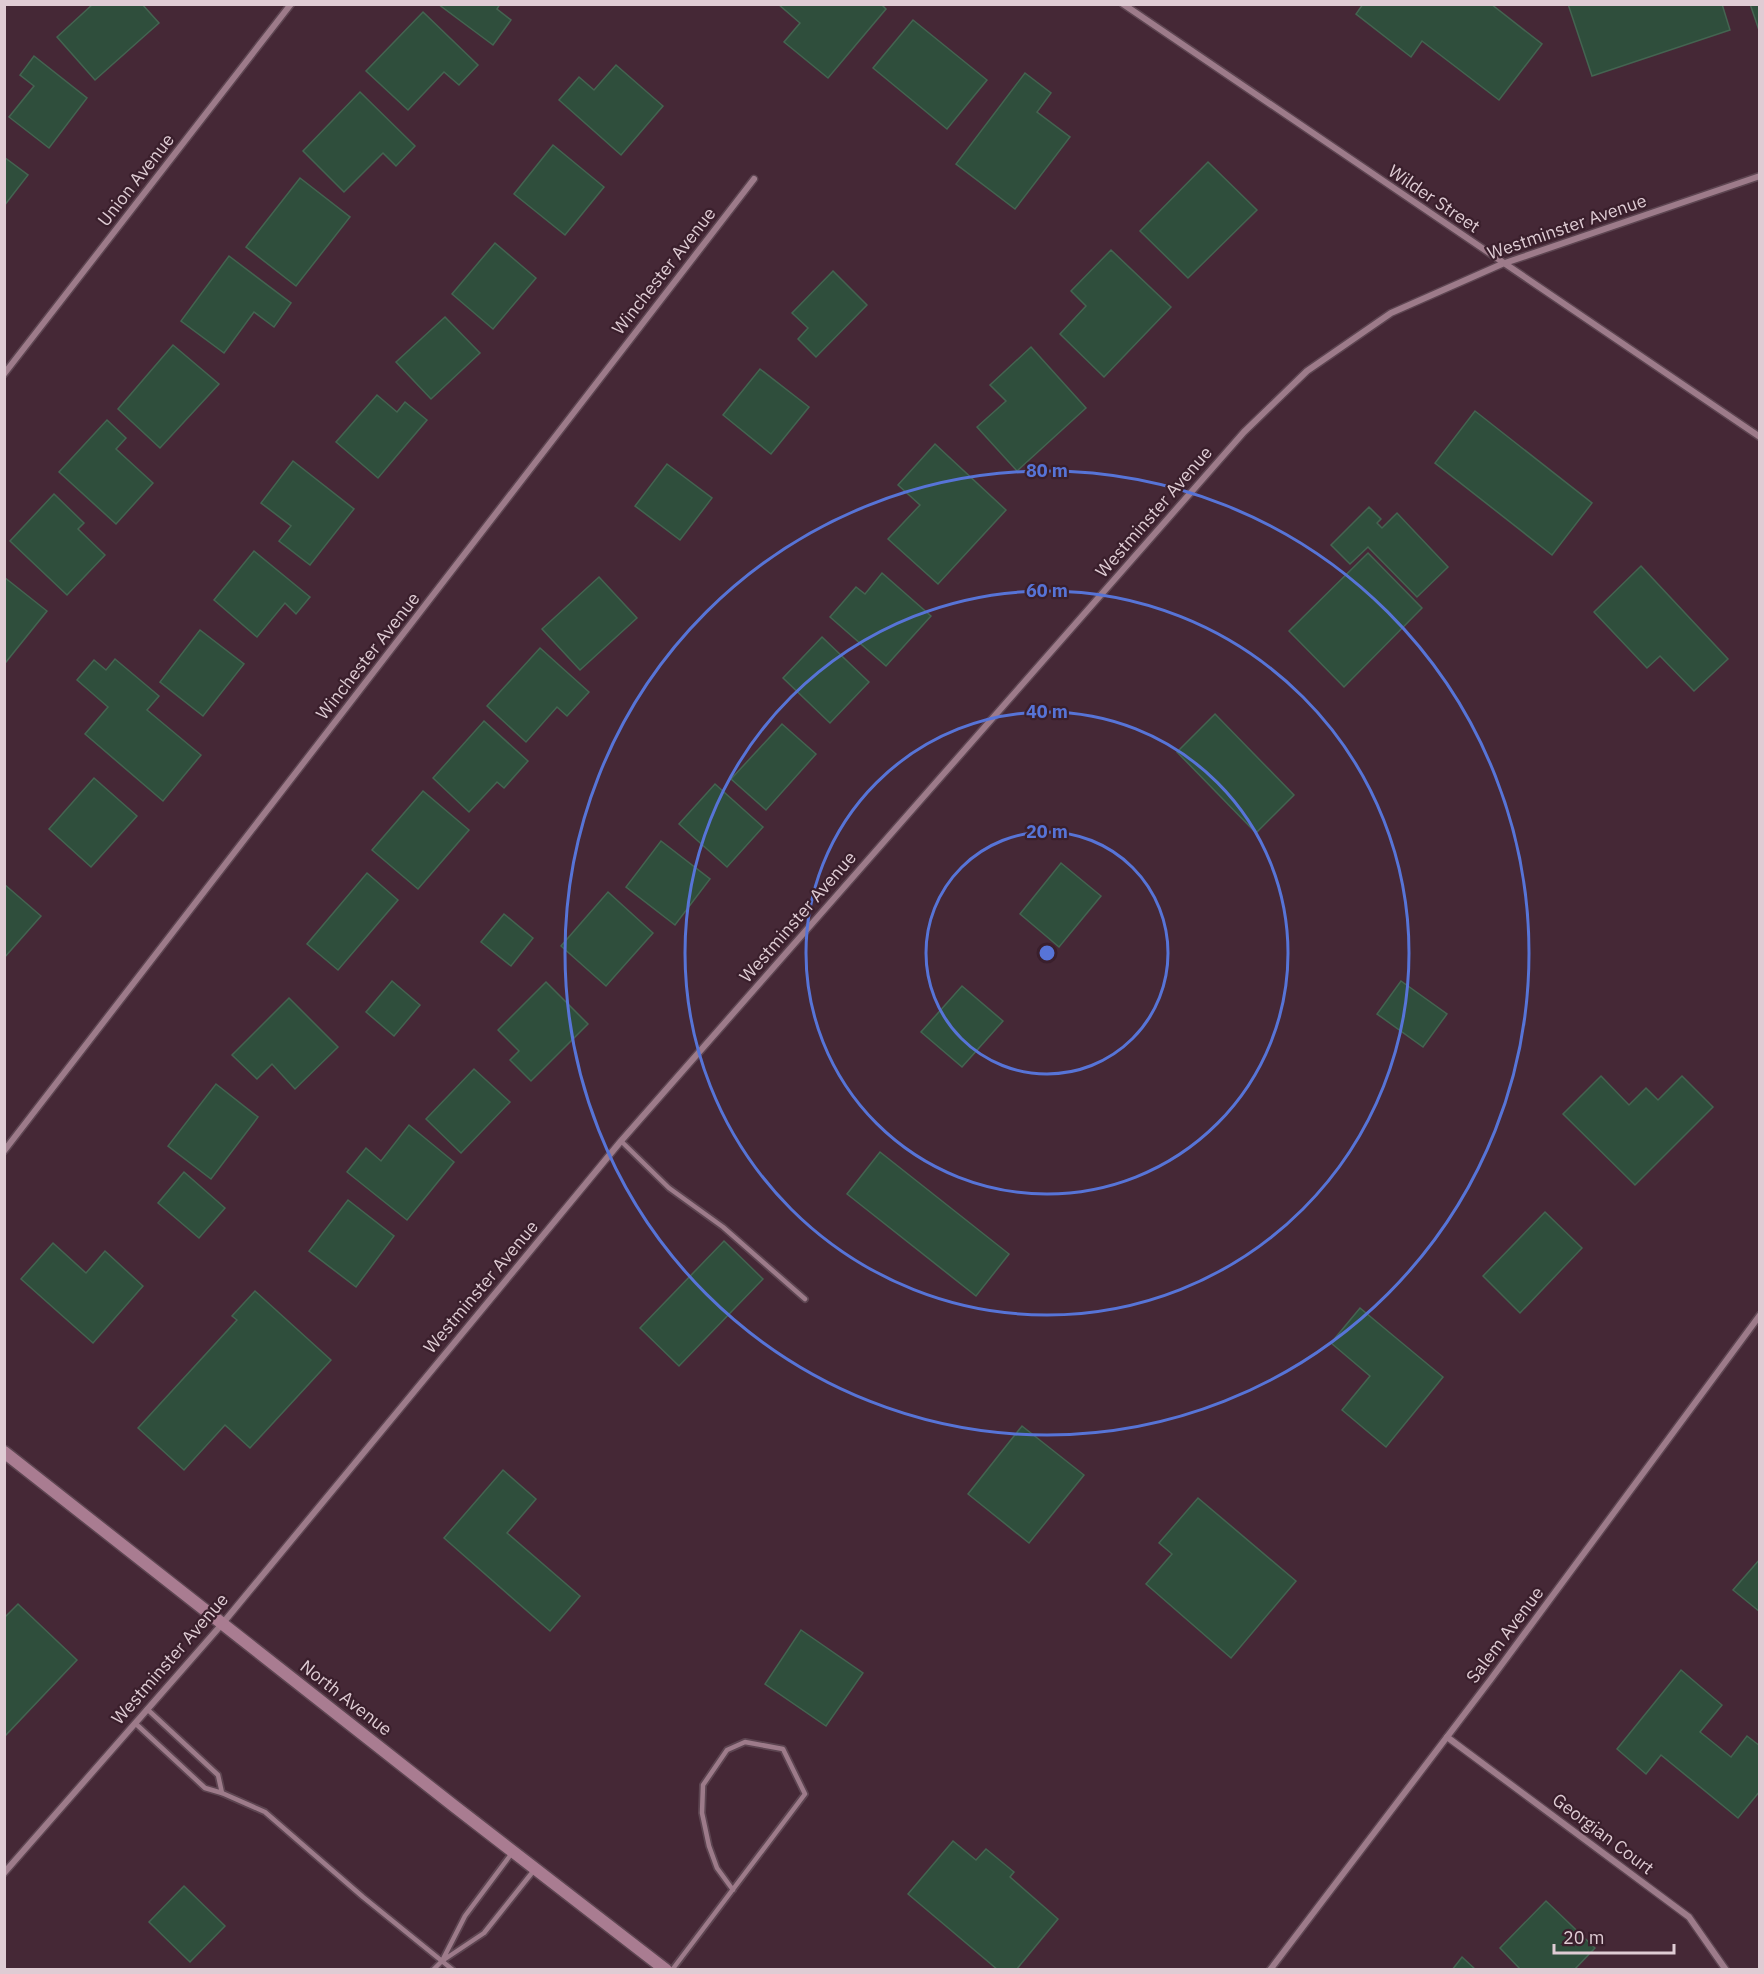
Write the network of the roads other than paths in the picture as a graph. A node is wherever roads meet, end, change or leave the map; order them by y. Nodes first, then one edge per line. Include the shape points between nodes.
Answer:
1 (291, 4) edge
2 (1123, 4) edge
3 (1760, 176) edge
4 (754, 179) dead end
5 (1502, 264) junction
6 (4, 374) edge
7 (1760, 436) edge
8 (621, 1141) junction
9 (4, 1151) edge
10 (805, 1299) dead end
11 (1760, 1315) edge
12 (4, 1452) edge
13 (223, 1623) junction
14 (147, 1709) junction
15 (135, 1723) junction
16 (1447, 1737) junction
17 (222, 1793) junction
18 (514, 1851) junction
19 (537, 1868) junction
20 (4, 1873) edge
21 (733, 1890) junction
22 (442, 1961) junction
23 (433, 1970) edge
24 (453, 1970) edge
25 (666, 1970) edge
26 (672, 1970) edge
27 (1270, 1970) edge
28 (1726, 1970) edge

1 - 6 street, Union Avenue
2 - 5 street, Wilder Street
3 - 5 street, Westminster Avenue
4 - 9 street, Winchester Avenue
5 - 7 street, Wilder Street
5 - 8 street, Westminster Avenue via 1391,314 1307,371 1244,432
8 - 10 lane via 669,1188 723,1227
8 - 13 street, Westminster Avenue
11 - 16 street, Salem Avenue
12 - 13 main road, North Avenue
13 - 14 street, Westminster Avenue
13 - 18 main road, North Avenue
14 - 15 street, Westminster Avenue
14 - 17 lane via 218,1775
15 - 17 lane via 205,1788
15 - 20 street, Westminster Avenue
16 - 27 street, Salem Avenue
16 - 28 street, Georgian Court via 1689,1917
17 - 22 lane via 265,1812
18 - 19 main road, North Avenue
18 - 22 lane via 465,1916
19 - 22 lane via 484,1933
19 - 25 main road, North Avenue
21 - 21 lane via 805,1794 783,1749 745,1742 727,1750 703,1785 702,1813 709,1846 717,1868
21 - 26 lane
22 - 23 lane
22 - 24 lane

